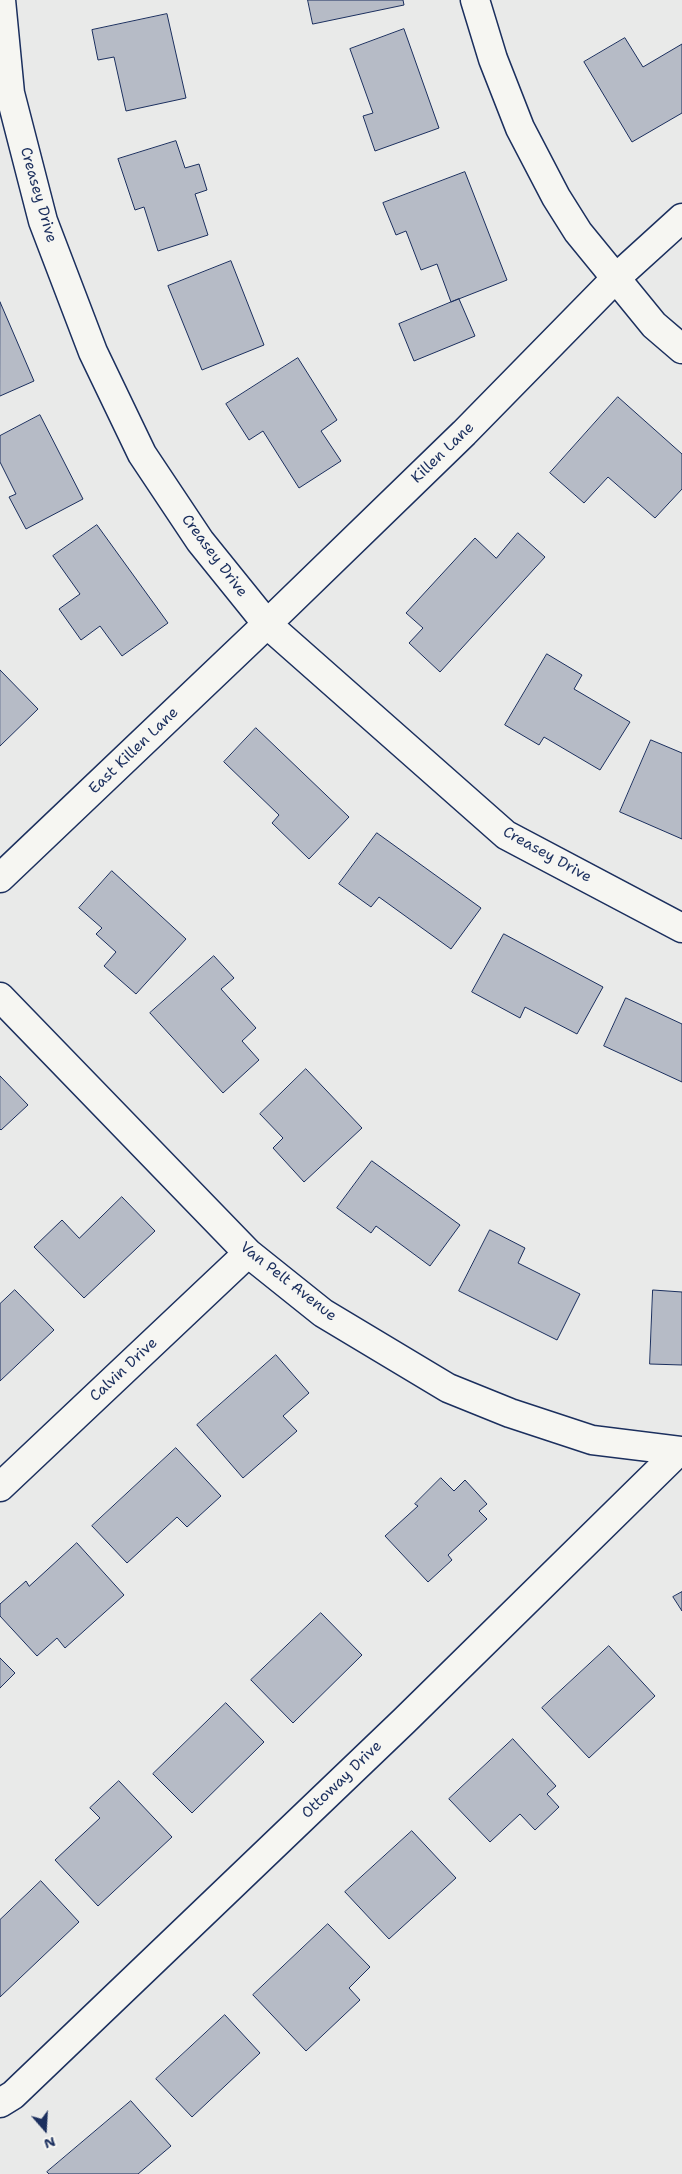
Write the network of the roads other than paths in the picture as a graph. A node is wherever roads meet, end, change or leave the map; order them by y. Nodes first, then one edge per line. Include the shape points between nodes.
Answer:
1 (0, 0) edge
2 (475, 0) edge
3 (5, 93) edge
4 (682, 218) edge
5 (616, 278) junction
6 (682, 349) edge
7 (268, 624) junction
8 (0, 878) edge
9 (682, 928) edge
10 (0, 997) edge
11 (248, 1253) junction
12 (680, 1451) edge
13 (0, 1487) edge
14 (0, 2104) edge

1 - 3 street, Creasey Drive
2 - 5 street via 493,59 520,128 578,232
3 - 7 street, Creasey Drive via 43,221 93,352 138,446 200,541
4 - 5 street, Killen Lane
5 - 6 street via 654,325
5 - 7 street, Killen Lane via 464,433
7 - 8 street, East Killen Lane
7 - 9 street, Creasey Drive via 506,835
10 - 11 street, Van Pelt Avenue
11 - 12 street, Van Pelt Avenue via 323,1313 448,1388 592,1440
11 - 13 street, Calvin Drive
12 - 14 street, Ottoway Drive via 397,1728

